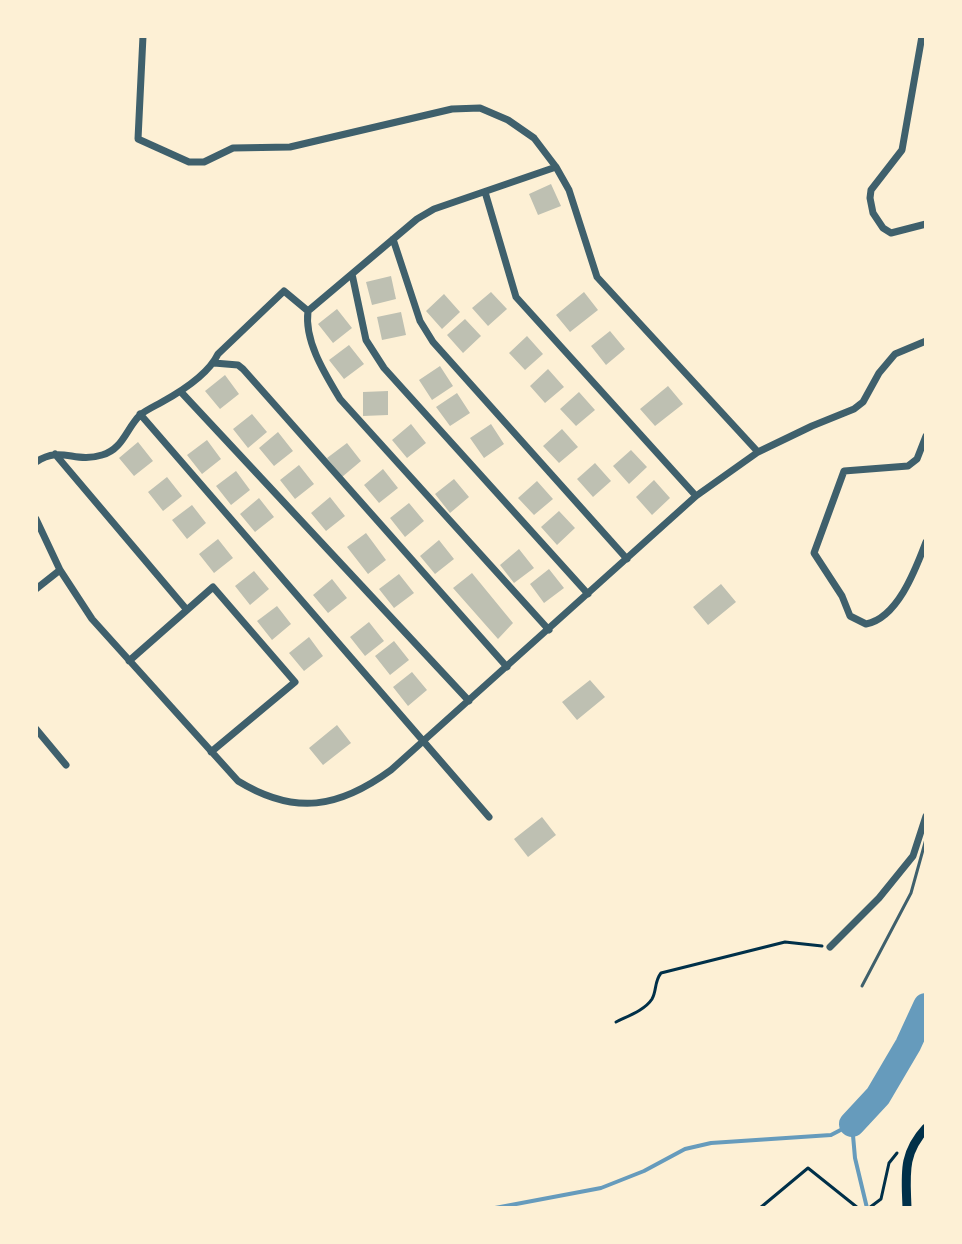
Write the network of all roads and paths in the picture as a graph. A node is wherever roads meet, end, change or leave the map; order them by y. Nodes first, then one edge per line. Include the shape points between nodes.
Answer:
1 (143, 36) edge
2 (922, 36) edge
3 (556, 167) junction
4 (485, 192) junction
5 (926, 224) edge
6 (393, 239) junction
7 (352, 274) junction
8 (308, 311) junction
9 (926, 341) edge
10 (214, 363) junction
11 (181, 392) junction
12 (140, 414) junction
13 (926, 436) edge
14 (758, 452) junction
15 (54, 453) junction
16 (36, 462) edge
17 (696, 496) junction
18 (36, 519) edge
19 (926, 542) edge
20 (627, 559) junction
21 (60, 570) junction
22 (38, 584) edge
23 (588, 594) junction
24 (187, 610) junction
25 (549, 630) junction
26 (129, 661) junction
27 (507, 667) junction
28 (469, 701) junction
29 (36, 729) edge
30 (423, 743) junction
31 (211, 752) junction
32 (66, 765) dead end
33 (489, 817) dead end
34 (925, 822) edge
35 (926, 839) edge
36 (830, 947) joint
37 (862, 986) dead end
38 (616, 1022) dead end
39 (926, 1128) edge
40 (898, 1153) dead end
41 (760, 1208) edge
42 (858, 1208) edge
43 (869, 1208) edge
44 (907, 1208) edge

1 - 3 street via 138,139 189,162 204,162 233,148 290,147 452,109 480,108 534,138
2 - 5 street via 902,150 870,198 873,213 891,233
3 - 4 street
3 - 14 street via 569,190 597,277
4 - 6 street via 434,209
4 - 17 street via 516,297
6 - 7 street
6 - 20 street via 420,321 433,342
7 - 8 street
7 - 23 street via 366,340 384,368
8 - 10 street via 284,291
8 - 25 street via 317,357 340,399
9 - 14 street via 895,354 854,409
10 - 11 street
10 - 27 street via 243,369
11 - 12 street
11 - 28 street
12 - 15 street via 114,451 79,459
12 - 30 street
13 - 19 street via 917,459 908,466 844,471 814,553 850,616 866,624 881,617 907,588
14 - 17 street
15 - 16 street
15 - 24 street
17 - 20 street
18 - 21 street
20 - 23 street
21 - 22 street
21 - 26 street via 92,619
23 - 25 street
24 - 26 street
24 - 31 street via 213,587 295,682
25 - 27 street
26 - 31 street
27 - 28 street
28 - 30 street
29 - 32 street
30 - 31 street via 366,789 339,801 305,803 257,793
30 - 33 street
34 - 36 street via 913,856
35 - 37 lane via 911,893
36 - 38 path via 785,942 661,973 644,1007
39 - 44 main road via 906,1162
40 - 43 path via 889,1163 881,1199
41 - 42 path via 808,1168

